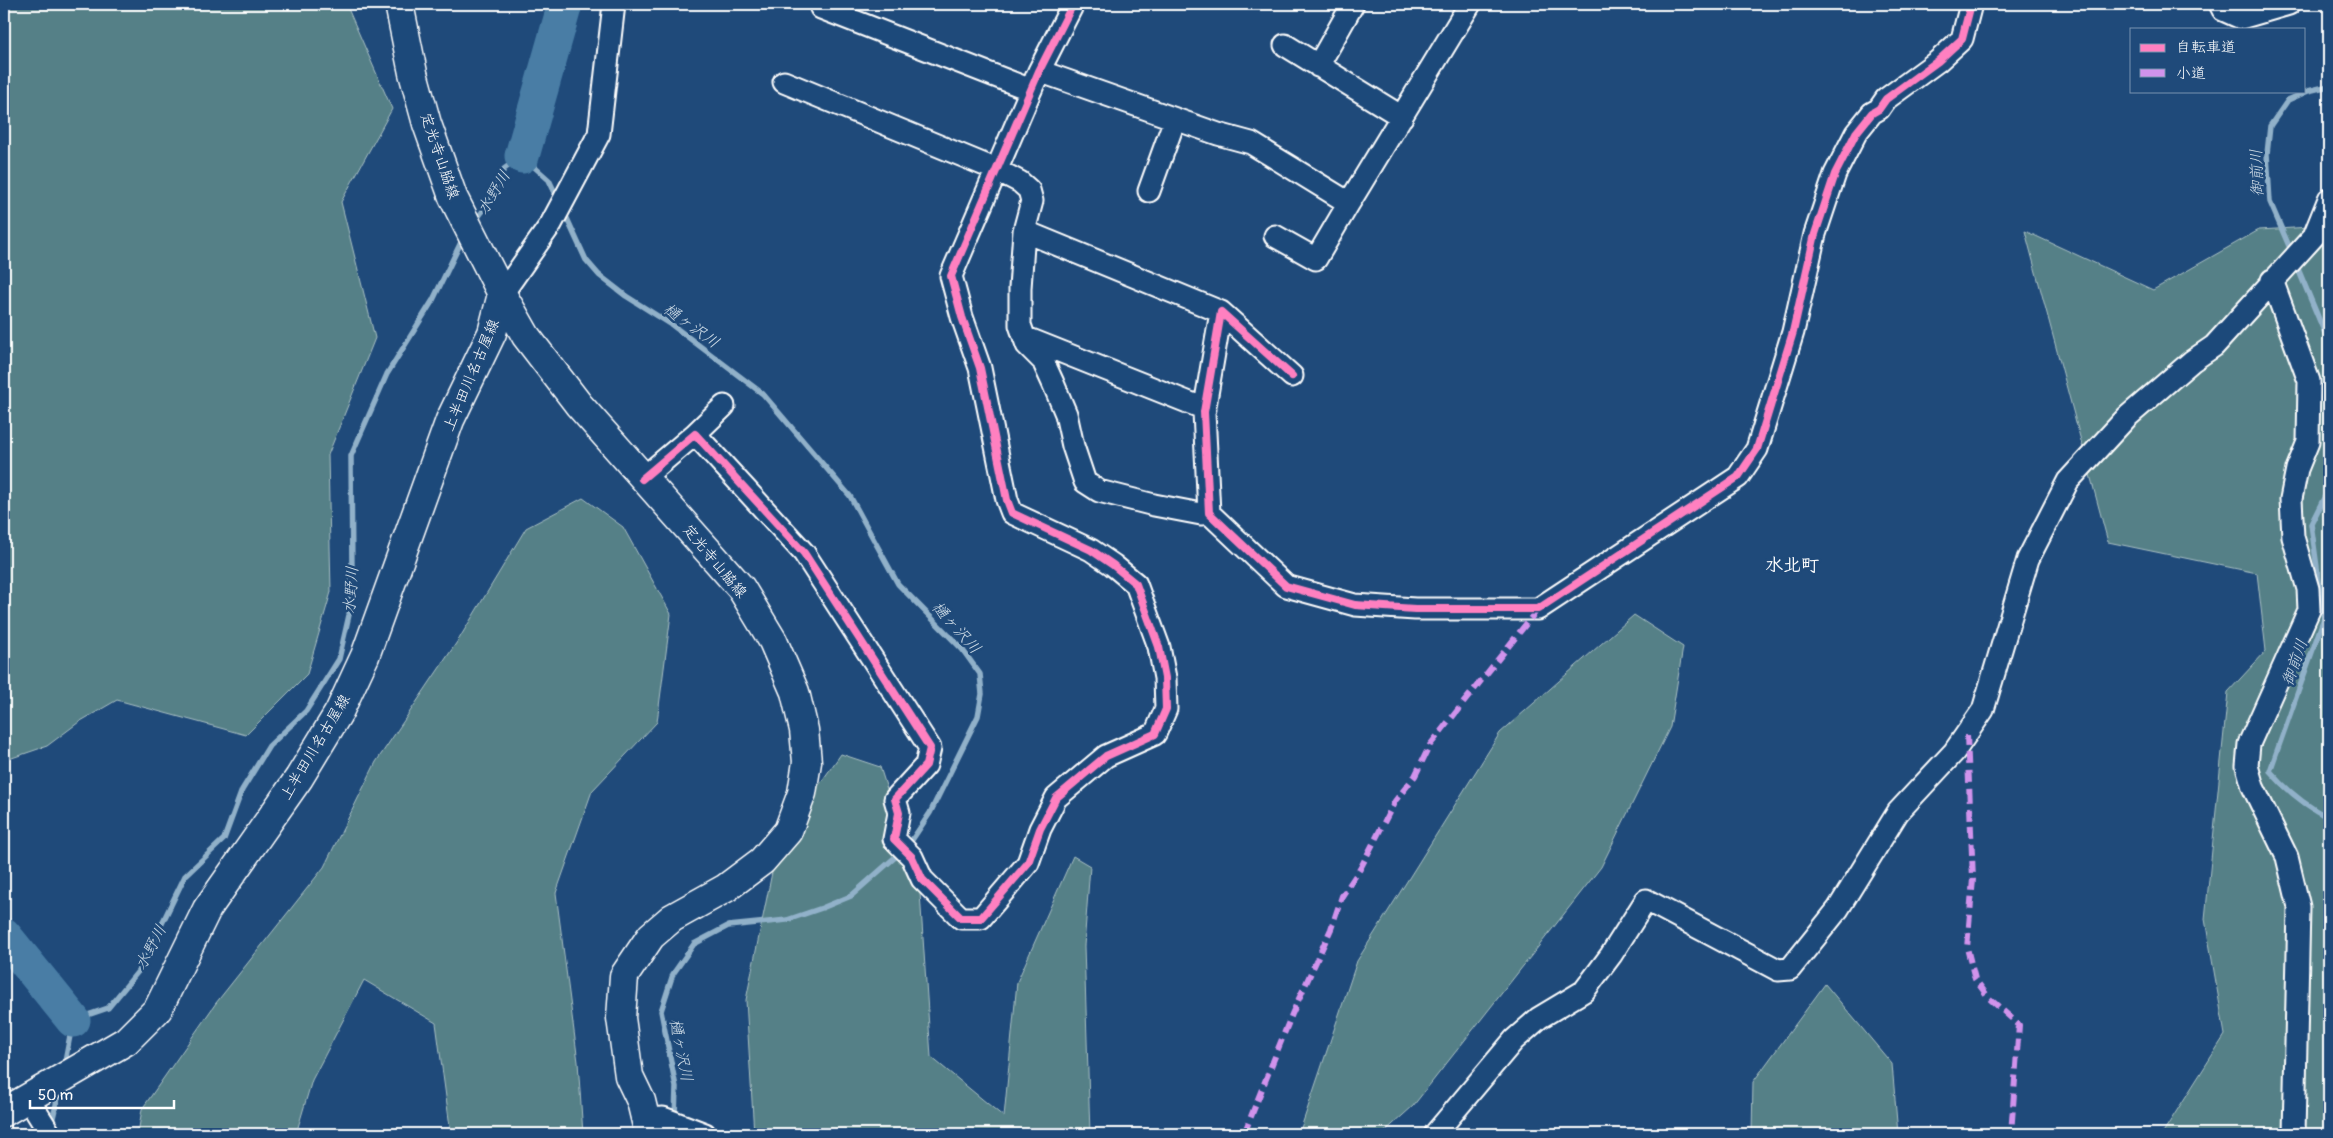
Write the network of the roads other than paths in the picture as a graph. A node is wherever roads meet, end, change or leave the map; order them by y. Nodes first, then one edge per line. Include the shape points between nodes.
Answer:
1 (399, 4) edge
2 (614, 4) edge
3 (1073, 4) edge
4 (1353, 4) edge
5 (1470, 4) edge
6 (1971, 4) edge
7 (2220, 4) edge
8 (2289, 4) edge
9 (821, 8) dead end
10 (1285, 46) dead end
11 (1318, 66) junction
12 (1035, 80) junction
13 (784, 82) dead end
14 (1402, 117) junction
15 (1175, 119) junction
16 (997, 170) junction
17 (1149, 191) dead end
18 (2329, 199) edge
19 (1350, 203) junction
20 (1024, 231) junction
21 (1275, 236) dead end
22 (2278, 274) junction
23 (502, 294) junction
24 (1221, 312) junction
25 (1024, 337) junction
26 (1292, 376) dead end
27 (724, 406) dead end
28 (1205, 409) junction
29 (695, 434) junction
30 (642, 479) junction
31 (1209, 512) junction
32 (4, 1112) edge
33 (39, 1117) edge
34 (653, 1124) edge
35 (698, 1131) edge
36 (1435, 1134) edge
37 (2294, 1134) edge

1 - 23 main road, 定光寺山脇線 via 427,124 453,197
2 - 23 street via 599,134 551,224
3 - 12 street
4 - 11 street
5 - 14 street
6 - 31 street via 1962,38 1872,113 1856,132 1835,174 1815,234 1793,332 1757,449 1738,478 1538,609 1415,609 1355,605 1286,586
7 - 8 street via 2224,10 2241,18
9 - 12 street
10 - 11 street
11 - 14 street
12 - 15 street
12 - 16 street
13 - 16 street
14 - 19 street
15 - 17 street
15 - 19 street via 1251,143
16 - 20 street via 1029,190 1032,201
16 - 29 street via 951,276 980,368 1007,500 1012,513 1091,550 1114,564 1136,584 1159,647 1166,709 1155,734 1106,756 1056,798 1028,863 981,918 961,918 922,879 912,857 894,839 899,813 895,799 926,764 930,748 804,553
18 - 22 street via 2314,236
19 - 21 street via 1316,260
20 - 24 street
20 - 25 street via 1020,325
22 - 36 street via 2214,346 2127,417 2068,481 2028,559 1983,710 1954,752 1898,812 1838,909 1799,960 1790,969 1778,970 1646,900 1584,990 1539,1018 1514,1040
22 - 37 street via 2309,381 2308,442 2297,469 2291,499 2293,537 2308,589 2309,610 2249,744 2247,766 2253,787 2287,857 2299,907
23 - 30 main road, 定光寺山脇線 via 526,336 579,406
23 - 33 main road, 上半田川名古屋線 via 492,333 450,420 365,656 339,712 299,778 207,909 158,1009 126,1041 52,1084
24 - 26 street
24 - 28 street
25 - 28 street
25 - 31 street via 1027,345 1043,361 1053,383 1066,414 1085,482 1099,491 1154,505 1201,514
27 - 29 street
28 - 31 street
29 - 30 street
30 - 34 main road, 定光寺山脇線 via 740,588 773,642 795,692 807,762 802,793 788,830 762,861 726,888 672,918 651,936 624,976 621,1018 629,1076
32 - 33 main road, 上半田川名古屋線
34 - 35 street

